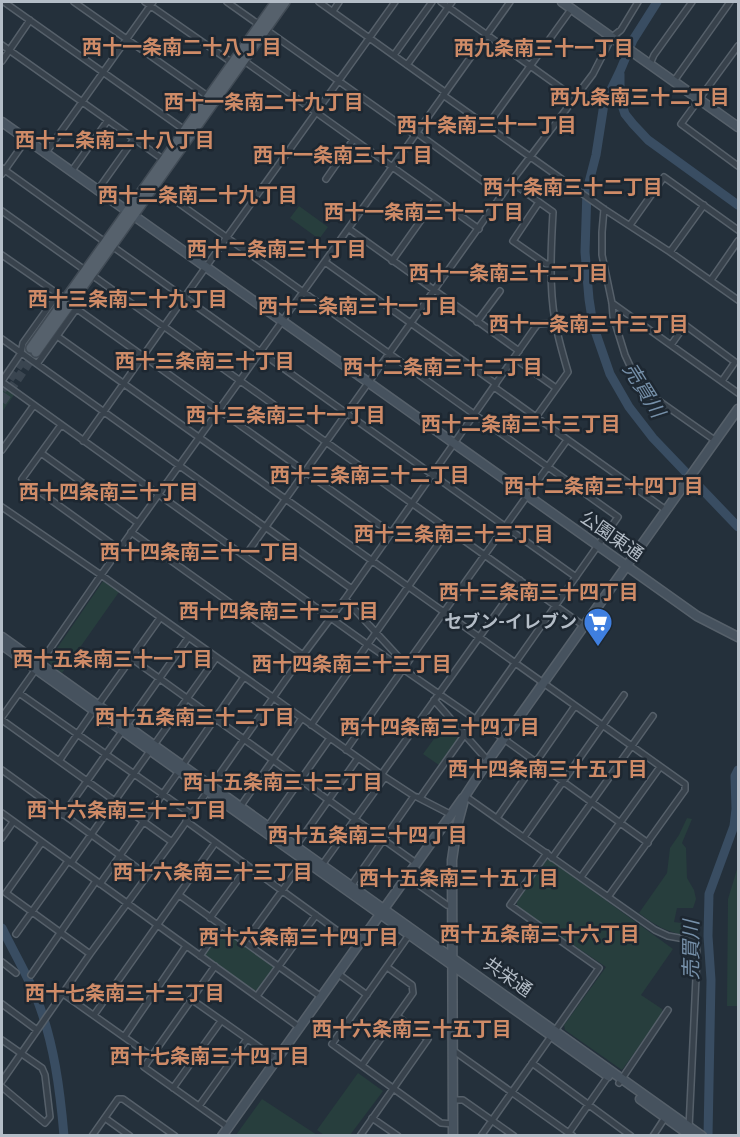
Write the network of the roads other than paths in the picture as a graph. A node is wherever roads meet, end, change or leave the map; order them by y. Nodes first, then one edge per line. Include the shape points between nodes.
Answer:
1 (4, 2) edge
2 (75, 2) edge
3 (227, 2) edge
4 (276, 2) edge
5 (285, 2) edge
6 (319, 2) edge
7 (339, 2) edge
8 (395, 2) edge
9 (432, 2) edge
10 (441, 2) edge
11 (510, 2) edge
12 (562, 2) edge
13 (638, 2) edge
14 (692, 2) edge
15 (730, 2) edge
16 (149, 3) edge
17 (450, 4) edge
18 (572, 8) junction
19 (333, 11) junction
20 (30, 20) junction
21 (263, 27) junction
22 (487, 34) junction
23 (369, 38) junction
24 (126, 39) junction
25 (615, 39) junction
26 (2, 45) edge
27 (738, 46) edge
28 (9, 50) junction
29 (394, 55) junction
30 (2, 61) edge
31 (238, 62) junction
32 (647, 62) junction
33 (407, 65) junction
34 (530, 66) junction
35 (103, 72) junction
36 (339, 81) junction
37 (674, 81) junction
38 (444, 93) junction
39 (209, 97) junction
40 (575, 98) junction
41 (700, 99) junction
42 (82, 102) junction
43 (316, 112) junction
44 (108, 120) junction
45 (2, 122) edge
46 (488, 126) junction
47 (738, 127) edge
48 (188, 132) junction
49 (416, 134) junction
50 (134, 139) junction
51 (26, 140) junction
52 (353, 140) junction
53 (45, 154) junction
54 (530, 156) junction
55 (167, 162) junction
56 (738, 166) edge
57 (392, 168) junction
58 (2, 171) edge
59 (72, 172) junction
60 (326, 179) dead end
61 (511, 182) junction
62 (152, 184) junction
63 (97, 191) junction
64 (502, 195) junction
65 (436, 199) junction
66 (539, 202) junction
67 (704, 205) junction
68 (603, 208) junction
69 (2, 211) edge
70 (130, 214) junction
71 (630, 225) junction
72 (349, 229) junction
73 (478, 229) junction
74 (738, 230) edge
75 (227, 237) junction
76 (738, 241) edge
77 (108, 244) junction
78 (670, 252) junction
79 (2, 255) edge
80 (392, 261) junction
81 (325, 262) junction
82 (551, 264) junction
83 (206, 267) junction
84 (88, 272) junction
85 (711, 280) junction
86 (434, 291) junction
87 (500, 291) dead end
88 (304, 292) junction
89 (184, 298) junction
90 (738, 300) edge
91 (67, 301) junction
92 (612, 303) junction
93 (282, 322) junction
94 (477, 322) junction
95 (411, 323) junction
96 (555, 323) junction
97 (164, 327) junction
98 (57, 336) junction
99 (2, 339) edge
100 (671, 345) junction
101 (33, 350) tunnel mouth
102 (519, 351) junction
103 (261, 352) junction
104 (21, 353) junction
105 (389, 353) junction
106 (144, 356) junction
107 (514, 358) junction
108 (37, 364) junction
109 (2, 381) edge
110 (240, 381) junction
111 (722, 381) junction
112 (369, 383) junction
113 (123, 384) junction
114 (495, 385) junction
115 (556, 388) junction
116 (738, 393) edge
117 (34, 405) junction
118 (738, 409) edge
119 (219, 410) junction
120 (104, 412) junction
121 (347, 414) junction
122 (475, 415) junction
123 (536, 417) junction
124 (61, 425) junction
125 (199, 438) junction
126 (567, 440) junction
127 (83, 441) junction
128 (716, 441) junction
129 (326, 443) junction
130 (454, 444) junction
131 (2, 450) edge
132 (41, 453) junction
133 (179, 466) junction
134 (547, 467) junction
135 (306, 472) junction
136 (433, 474) junction
137 (159, 495) junction
138 (527, 496) junction
139 (287, 500) junction
140 (412, 503) junction
141 (2, 507) edge
142 (666, 510) junction
143 (138, 523) junction
144 (505, 526) junction
145 (266, 528) junction
146 (448, 530) junction
147 (131, 532) junction
148 (391, 533) junction
149 (598, 546) junction
150 (119, 549) junction
151 (484, 554) junction
152 (245, 556) junction
153 (372, 561) junction
154 (627, 567) junction
155 (101, 575) junction
156 (576, 577) junction
157 (520, 580) junction
158 (408, 587) junction
159 (352, 589) junction
160 (345, 599) junction
161 (556, 606) junction
162 (443, 612) junction
163 (160, 618) junction
164 (331, 618) junction
165 (584, 626) junction
166 (376, 632) junction
167 (2, 637) edge
168 (738, 637) edge
169 (188, 638) junction
170 (479, 638) junction
171 (368, 644) junction
172 (2, 645) edge
173 (303, 654) junction
174 (131, 658) junction
175 (216, 658) junction
176 (515, 663) junction
177 (38, 667) junction
178 (404, 667) junction
179 (244, 677) junction
180 (159, 678) junction
181 (543, 684) junction
182 (19, 693) junction
183 (439, 693) junction
184 (624, 695) dead end
185 (187, 698) junction
186 (273, 698) junction
187 (434, 700) junction
188 (575, 706) junction
189 (96, 708) junction
190 (2, 715) edge
191 (653, 716) dead end
192 (302, 718) junction
193 (216, 719) junction
194 (475, 720) junction
195 (311, 725) junction
196 (603, 725) junction
197 (124, 728) junction
198 (78, 734) junction
199 (464, 734) junction
200 (330, 738) junction
201 (244, 739) junction
202 (504, 739) junction
203 (632, 746) junction
204 (152, 748) junction
205 (346, 750) junction
206 (106, 754) junction
207 (358, 758) junction
208 (59, 761) junction
209 (272, 761) junction
210 (488, 761) junction
211 (535, 762) junction
212 (660, 767) junction
213 (180, 768) junction
214 (2, 770) edge
215 (134, 774) junction
216 (383, 776) junction
217 (87, 781) junction
218 (300, 781) junction
219 (562, 782) junction
220 (209, 788) junction
221 (162, 794) junction
222 (465, 796) junction
223 (417, 797) junction
224 (328, 800) junction
225 (115, 801) junction
226 (591, 803) junction
227 (240, 807) junction
228 (2, 813) edge
229 (191, 814) junction
230 (450, 814) junction
231 (63, 815) junction
232 (496, 818) junction
233 (355, 820) junction
234 (186, 821) junction
235 (13, 822) junction
236 (143, 822) junction
237 (620, 824) junction
238 (268, 826) junction
239 (91, 835) junction
240 (524, 837) junction
241 (2, 838) edge
242 (383, 840) junction
243 (42, 842) junction
244 (172, 842) junction
245 (215, 843) junction
246 (648, 843) junction
247 (296, 846) junction
248 (547, 853) junction
249 (120, 855) junction
250 (306, 857) junction
251 (552, 858) junction
252 (69, 862) junction
253 (416, 863) junction
254 (322, 865) junction
255 (248, 866) junction
256 (147, 875) junction
257 (406, 876) junction
258 (581, 878) junction
259 (98, 882) junction
260 (351, 886) junction
261 (282, 890) junction
262 (179, 895) junction
263 (608, 897) junction
264 (127, 903) junction
265 (452, 906) junction
266 (32, 912) junction
267 (381, 912) junction
268 (316, 915) junction
269 (210, 918) junction
270 (157, 925) junction
271 (221, 926) junction
272 (61, 932) junction
273 (16, 934) dead end
274 (409, 935) junction
275 (244, 943) junction
276 (357, 945) junction
277 (186, 946) junction
278 (90, 954) junction
279 (200, 956) junction
280 (2, 962) edge
281 (453, 962) junction
282 (215, 966) junction
283 (279, 967) junction
284 (387, 967) junction
285 (16, 973) dead end
286 (337, 974) junction
287 (31, 975) dead end
288 (62, 993) junction
289 (367, 995) junction
290 (257, 996) junction
291 (320, 996) junction
292 (191, 999) junction
293 (2, 1004) edge
294 (668, 1010) dead end
295 (94, 1015) junction
296 (397, 1016) junction
297 (221, 1021) junction
298 (300, 1027) junction
299 (38, 1029) junction
300 (553, 1033) junction
301 (124, 1036) junction
302 (247, 1039) junction
303 (2, 1040) edge
304 (453, 1052) junction
305 (21, 1054) junction
306 (151, 1056) junction
307 (276, 1059) junction
308 (532, 1063) junction
309 (362, 1065) junction
310 (610, 1074) junction
311 (620, 1081) junction
312 (2, 1082) edge
313 (2, 1087) edge
314 (173, 1088) junction
315 (393, 1088) junction
316 (511, 1093) junction
317 (453, 1100) junction
318 (589, 1105) junction
319 (199, 1106) junction
320 (667, 1114) junction
321 (105, 1118) junction
322 (372, 1118) junction
323 (492, 1120) junction
324 (453, 1124) junction
325 (228, 1126) junction
326 (692, 1133) edge
327 (569, 1135) edge
328 (92, 1136) edge
329 (130, 1136) edge
330 (175, 1136) edge
331 (222, 1136) edge
332 (360, 1136) edge
333 (398, 1136) edge
334 (453, 1136) edge
335 (481, 1136) edge
336 (513, 1136) edge
337 (631, 1136) edge
338 (653, 1136) edge

1 - 20 street
2 - 24 street
3 - 21 street
4 - 21 main road
5 - 21 main road
6 - 19 street
7 - 19 street
8 - 23 street
9 - 29 street
10 - 17 street
11 - 22 street
12 - 18 street
13 - 25 street
14 - 32 street
15 - 37 street
16 - 24 street
16 - 31 street
17 - 22 street
17 - 33 street
18 - 25 street
18 - 34 street
19 - 23 street
20 - 28 street
20 - 35 street
21 - 31 main road
21 - 36 street
22 - 34 street
22 - 38 street
23 - 29 street
23 - 36 street
24 - 35 street
24 - 39 street
25 - 32 street
25 - 40 street
26 - 28 street
27 - 41 street
28 - 30 street
28 - 42 street
29 - 33 street
31 - 39 main road
31 - 43 street
31 - 48 main road
32 - 37 street
33 - 38 street
34 - 40 street
34 - 46 street
35 - 42 street
35 - 48 street
36 - 43 street
36 - 49 street
37 - 41 street
38 - 46 street
38 - 49 street
39 - 48 main road
40 - 54 street
41 - 47 street
41 - 56 street via 681,124
42 - 44 street
42 - 53 street
43 - 52 street
43 - 75 street
44 - 50 street
44 - 59 street
45 - 51 street, 公園東通
46 - 54 street
48 - 55 main road
49 - 57 street
49 - 64 street
50 - 55 street
50 - 63 street
51 - 53 street, 公園東通
51 - 58 street
52 - 57 street
52 - 60 street
53 - 59 street, 公園東通
54 - 61 street
54 - 68 street
55 - 62 main road
57 - 65 street
57 - 72 street
58 - 77 street
59 - 63 street, 公園東通
61 - 64 street
61 - 66 street
62 - 70 main road
62 - 75 street
63 - 70 street, 公園東通
64 - 73 street
65 - 73 street
65 - 80 street
66 - 82 street via 553,212
66 - 82 street via 513,241
67 - 71 street via 664,177
67 - 74 street
67 - 78 street
68 - 71 street
68 - 92 street via 602,255
69 - 84 street
70 - 77 main road
70 - 83 street, 公園東通
71 - 78 street
72 - 80 street
72 - 81 street
73 - 86 street
75 - 83 street
75 - 88 street
76 - 85 street
77 - 84 main road
77 - 89 street
78 - 85 street
79 - 91 street
80 - 86 street
81 - 88 street
81 - 95 street
82 - 96 street
83 - 89 street
83 - 93 street, 公園東通
84 - 91 main road
84 - 97 street
85 - 90 street
86 - 94 street
86 - 95 street
87 - 94 street
88 - 93 street
88 - 105 street
89 - 97 street
89 - 103 street
91 - 98 street
91 - 101 main road
91 - 104 street via 23,343
91 - 106 street
92 - 100 street
92 - 128 street via 625,355 652,396
93 - 103 street
93 - 112 street, 公園東通
94 - 102 street
95 - 105 street
95 - 114 street
96 - 102 street via 538,324
96 - 115 street via 567,372
97 - 106 street
97 - 110 street
98 - 108 street
98 - 113 street
99 - 104 street
100 - 111 street
100 - 111 street via 685,325 735,362
102 - 107 street
103 - 110 street
103 - 121 street
104 - 108 street
104 - 109 street
105 - 112 street
105 - 122 street
106 - 113 street
106 - 119 street
107 - 114 street
107 - 115 street
108 - 120 street
109 - 117 street
110 - 119 street
110 - 129 street
111 - 116 street
112 - 121 street
112 - 130 street, 公園東通
113 - 120 street
113 - 125 street
114 - 122 street
114 - 123 street
115 - 123 street
117 - 124 street
117 - 131 street
118 - 128 street
119 - 125 street
119 - 135 street
120 - 127 street
120 - 133 street
121 - 129 street
121 - 136 street
122 - 130 street
122 - 134 street
123 - 126 street
124 - 127 street
124 - 132 street
125 - 133 street
125 - 139 street
126 - 134 street
126 - 142 street
127 - 137 street
128 - 142 street
129 - 135 street
129 - 140 street
130 - 136 street
130 - 138 street, 公園東通
132 - 143 street
132 - 150 street via 22,479
133 - 137 street
133 - 145 street
134 - 138 street
134 - 149 street via 618,517
135 - 139 street
135 - 148 street
136 - 140 street
136 - 144 street
137 - 143 street
137 - 152 street
138 - 144 street
138 - 149 street, 公園東通
139 - 145 street
139 - 153 street
140 - 146 street
140 - 148 street
141 - 155 street
142 - 154 street
143 - 147 street
144 - 151 street
144 - 156 street
145 - 152 street
145 - 159 street
146 - 151 street
146 - 158 street
147 - 150 street
147 - 173 street
148 - 153 street
149 - 154 street, 公園東通
149 - 156 street
150 - 155 street
151 - 157 street
151 - 162 street
152 - 164 street
153 - 158 street
153 - 159 street
154 - 165 street
154 - 168 street, 公園東通 via 697,616
155 - 163 street
155 - 177 street
156 - 161 street
157 - 161 street
157 - 170 street
158 - 162 street
158 - 166 street
159 - 160 street
160 - 164 street
160 - 166 street
161 - 165 street
161 - 176 street
162 - 170 street
162 - 178 street
163 - 169 street
163 - 174 street
164 - 171 street
164 - 173 street
165 - 181 street
166 - 171 street
166 - 178 street
167 - 177 street, 共栄通
169 - 175 street
169 - 180 street
170 - 176 street
170 - 183 street
171 - 178 street
171 - 195 street
172 - 177 street, 共栄通
173 - 186 street
174 - 180 street
174 - 189 street
175 - 179 street
175 - 185 street
176 - 181 street
176 - 194 street
177 - 182 street
177 - 189 street, 共栄通
178 - 183 street
178 - 205 street
179 - 186 street
179 - 193 street
180 - 185 street
180 - 197 street
181 - 188 street
181 - 202 street
182 - 190 street
182 - 198 street
183 - 187 street
183 - 194 street
184 - 196 street
185 - 193 street
185 - 204 street
186 - 192 street
186 - 201 street
187 - 199 street
187 - 216 street
188 - 196 street
188 - 211 street
189 - 197 street, 共栄通
189 - 198 street
190 - 208 street
191 - 203 street
192 - 195 street
192 - 209 street
193 - 201 street
193 - 213 street
194 - 199 street
194 - 202 street
195 - 200 street
196 - 203 street
196 - 219 street
197 - 204 street, 共栄通
197 - 206 street
198 - 206 street
198 - 208 street
199 - 210 street
199 - 223 street
200 - 205 street
200 - 218 street
201 - 209 street
201 - 220 street
202 - 210 street
202 - 211 street
203 - 212 street
203 - 226 street
204 - 213 street, 共栄通
204 - 215 street
205 - 207 street
206 - 215 street
206 - 217 street
207 - 216 street
207 - 224 street
208 - 217 street
209 - 218 street
209 - 227 street
210 - 222 street
211 - 219 street
211 - 232 street
212 - 237 street
212 - 246 street via 685,784 685,790
213 - 220 street, 共栄通
213 - 221 street
214 - 231 street
215 - 221 street
215 - 225 street
216 - 223 street
216 - 233 street
217 - 225 street
217 - 231 street
218 - 224 street
218 - 238 street
219 - 226 street
219 - 240 street
220 - 227 street, 共栄通
220 - 229 street
220 - 250 street, 共栄通
221 - 229 street
221 - 236 street
222 - 230 street
222 - 232 street
222 - 265 street via 454,841
223 - 230 street
223 - 242 street
224 - 233 street
224 - 247 street
225 - 236 street
225 - 239 street
226 - 237 street
226 - 251 street
227 - 238 street, 共栄通
228 - 235 street
229 - 234 street
230 - 253 street
231 - 239 street
232 - 240 street
233 - 242 street
233 - 254 street
234 - 244 street
234 - 245 street
235 - 241 street
235 - 243 street
236 - 244 street
236 - 249 street
237 - 246 street
237 - 258 street
238 - 247 street, 共栄通
239 - 249 street
239 - 252 street
240 - 248 street
242 - 253 street
242 - 260 street
243 - 252 street
243 - 266 street via 6,893
244 - 256 street
245 - 255 street
245 - 262 street
246 - 263 street
247 - 250 street, 共栄通
248 - 251 street
248 - 300 street via 510,905 599,968
249 - 256 street
249 - 259 street
250 - 254 street, 共栄通
250 - 261 street
250 - 267 street, 共栄通
251 - 258 street
252 - 259 street
252 - 266 street
253 - 257 street
254 - 260 street, 共栄通
255 - 261 street
255 - 269 street
256 - 264 street
257 - 265 street
257 - 267 street
258 - 263 street
259 - 264 street
259 - 272 street
260 - 267 street, 共栄通
261 - 268 street
261 - 275 street
262 - 269 street
262 - 270 street
263 - 326 street via 661,933 696,941
264 - 270 street
264 - 278 street
265 - 281 street
266 - 272 street
266 - 273 street
267 - 274 street, 共栄通
267 - 276 street
267 - 281 street, 共栄通
268 - 276 street
268 - 283 street
269 - 271 street
270 - 277 street
270 - 295 street
271 - 275 street
271 - 279 street
272 - 278 street
272 - 287 street
274 - 281 street, 共栄通
274 - 284 street
275 - 283 street
276 - 286 street
277 - 279 street
277 - 301 street
278 - 288 street
279 - 282 street
280 - 285 street
281 - 300 street, 共栄通
281 - 304 street
282 - 290 street
282 - 292 street
283 - 290 street
283 - 291 street
284 - 289 street
284 - 296 street via 413,988
286 - 289 street
286 - 291 street
288 - 295 street
288 - 299 street
289 - 309 street via 332,1044
290 - 298 street
291 - 298 street
292 - 297 street
292 - 306 street
293 - 299 street
294 - 311 street
295 - 301 street
296 - 309 street
296 - 315 street via 428,1039
297 - 302 street
297 - 314 street
298 - 307 street
299 - 305 street
300 - 308 street
300 - 310 street, 共栄通
301 - 306 street
302 - 307 street
302 - 319 street
303 - 305 street
304 - 316 street
304 - 317 street
305 - 312 street
305 - 313 street via 45,1074 50,1117 45,1123
306 - 314 street via 144,1067
307 - 325 street
308 - 316 street
308 - 318 street
309 - 315 street
310 - 311 street, 共栄通
310 - 318 street
311 - 320 street, 共栄通
314 - 319 street
315 - 322 street
315 - 324 street via 441,1123
316 - 323 street
316 - 327 street
317 - 323 street via 463,1100
317 - 324 street
318 - 327 street
318 - 337 street
319 - 325 street
320 - 326 street, 共栄通
320 - 338 street
321 - 328 street
321 - 329 street
321 - 330 street via 118,1099 123,1099
322 - 332 street
322 - 333 street
323 - 335 street
323 - 336 street
324 - 334 street
325 - 331 street

